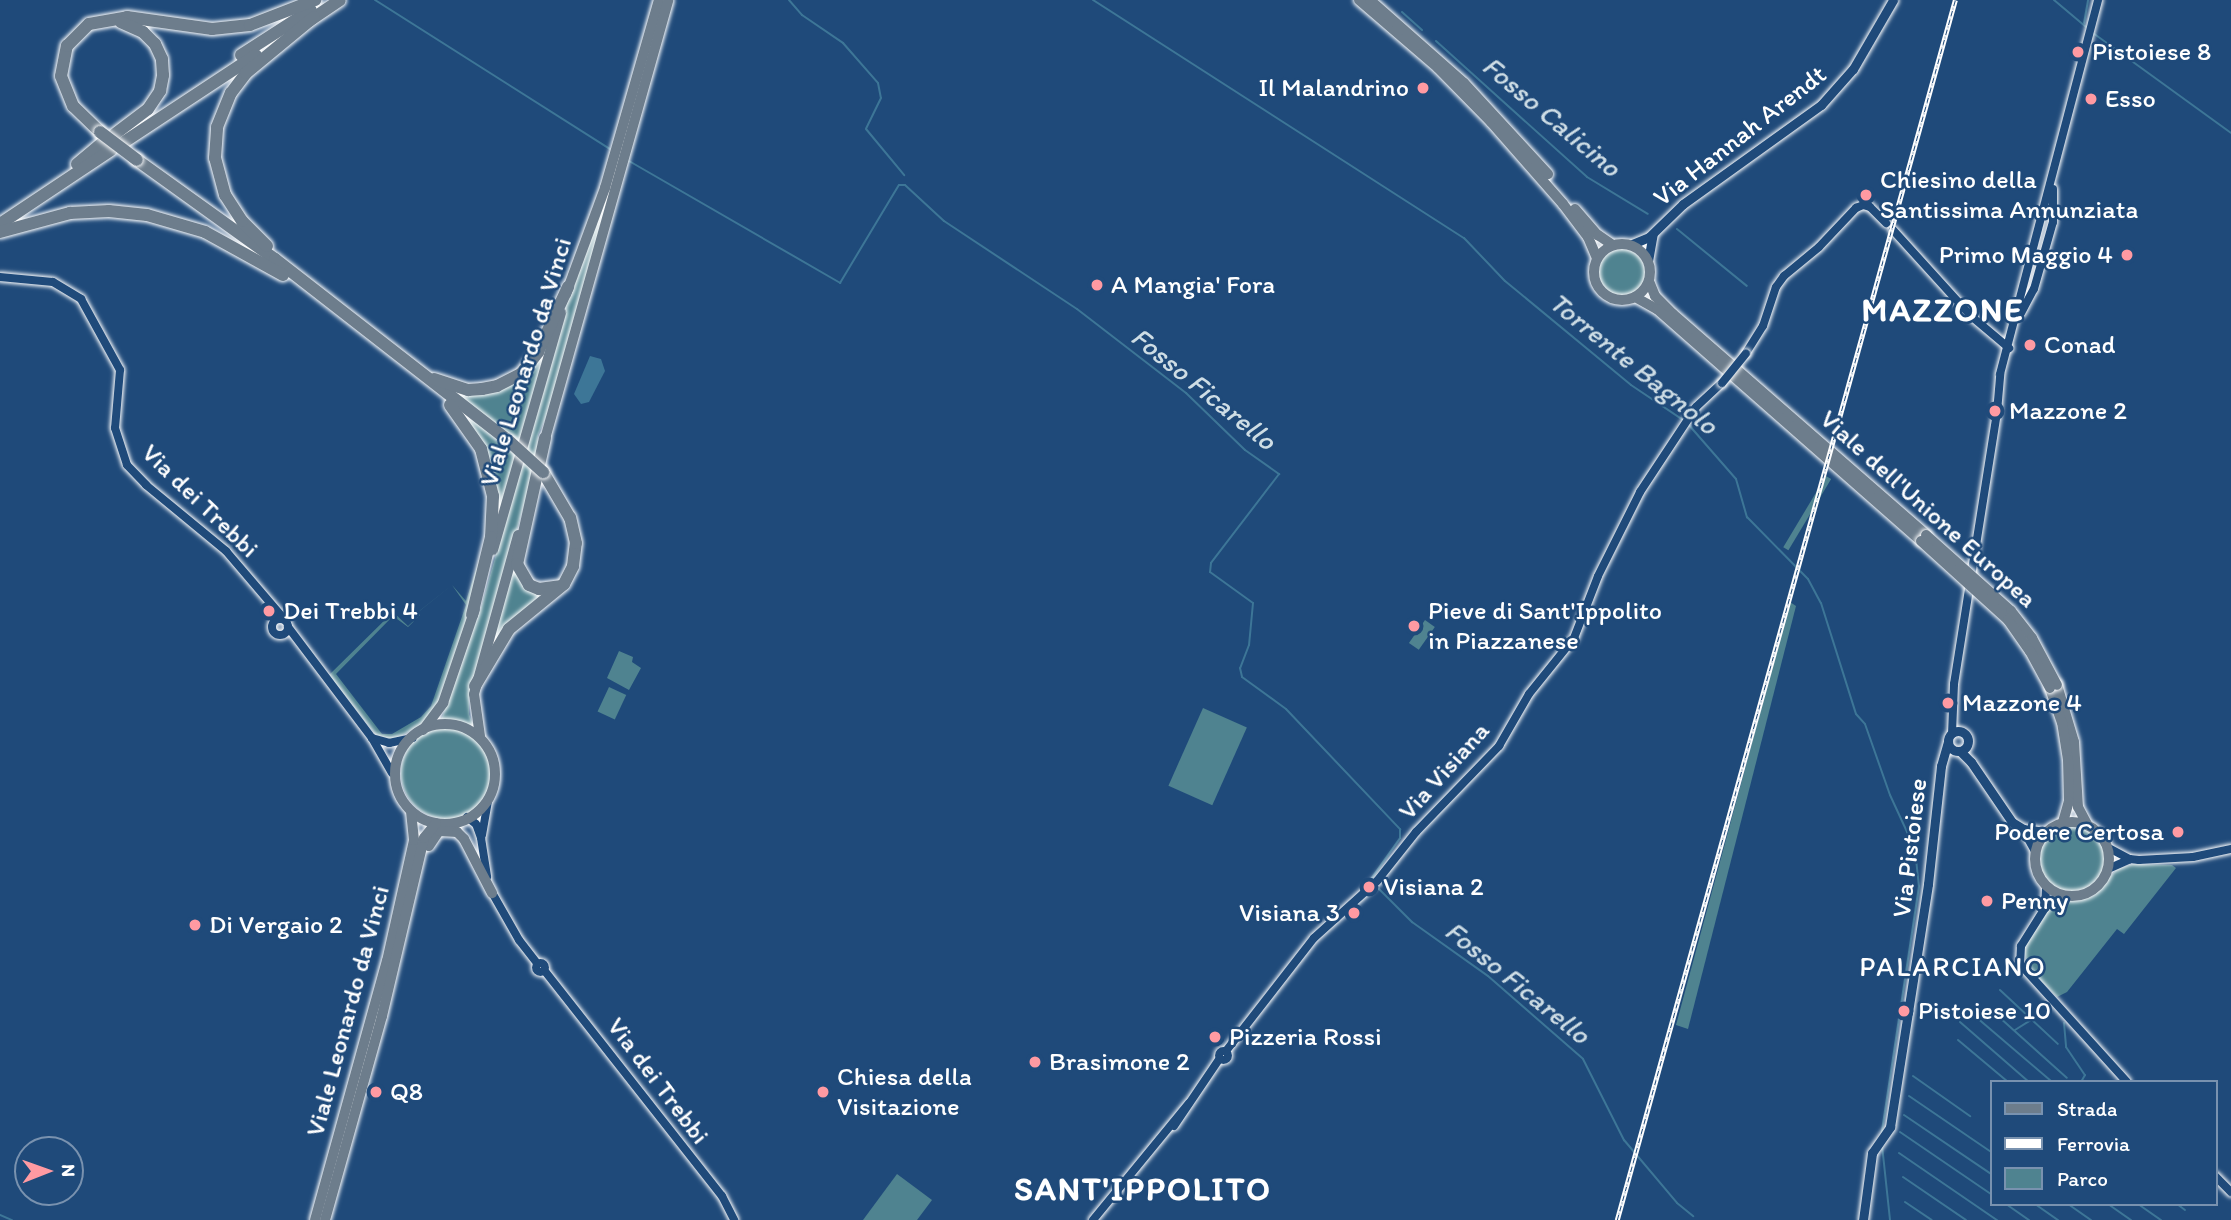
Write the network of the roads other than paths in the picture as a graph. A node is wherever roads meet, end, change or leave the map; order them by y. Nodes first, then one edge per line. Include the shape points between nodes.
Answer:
1 (315, 0) edge
2 (326, 0) edge
3 (340, 0) edge
4 (659, 0) edge
5 (668, 0) edge
6 (1359, 0) edge
7 (1370, 0) edge
8 (1893, 0) edge
9 (2098, 0) edge
10 (314, 18) junction
11 (96, 21) junction
12 (119, 137) junction
13 (105, 142) junction
14 (0, 214) edge
15 (2048, 216) junction
16 (0, 224) edge
17 (0, 232) edge
18 (1654, 233) junction
19 (1613, 245) junction
20 (1630, 245) junction
21 (1597, 258) junction
22 (1648, 261) junction
23 (0, 277) edge
24 (13, 280) junction
25 (1649, 281) junction
26 (0, 284) edge
27 (2025, 286) junction
28 (568, 287) junction
29 (312, 290) junction
30 (2032, 295) junction
31 (1635, 297) junction
32 (2017, 319) junction
33 (2009, 348) junction
34 (409, 366) junction
35 (545, 438) junction
36 (1924, 538) junction
37 (564, 584) junction
38 (270, 601) junction
39 (472, 615) junction
40 (274, 622) junction
41 (285, 627) junction
42 (475, 686) junction
43 (2054, 687) junction
44 (423, 730) junction
45 (1954, 735) junction
46 (480, 736) junction
47 (372, 738) junction
48 (412, 738) junction
49 (1968, 744) junction
50 (1958, 751) junction
51 (1971, 762) junction
52 (1941, 766) junction
53 (393, 773) junction
54 (488, 801) junction
55 (411, 813) junction
56 (467, 817) junction
57 (2063, 822) junction
58 (436, 823) junction
59 (2087, 824) junction
60 (2023, 829) junction
61 (2045, 832) junction
62 (481, 838) junction
63 (2107, 847) junction
64 (2231, 849) edge
65 (2035, 851) junction
66 (2130, 859) junction
67 (2108, 869) junction
68 (2046, 886) junction
69 (492, 893) junction
70 (2060, 894) junction
71 (2045, 908) junction
72 (402, 936) junction
73 (2125, 1080) edge
74 (2217, 1178) edge
75 (2231, 1192) edge
76 (315, 1220) edge
77 (325, 1220) edge
78 (734, 1220) edge
79 (1093, 1220) edge
80 (1863, 1220) edge

1 - 11 highway via 278,17 225,28 127,17
2 - 12 highway
3 - 10 highway
4 - 28 main road, Viale Leonardo da Vinci via 605,188
5 - 35 main road, Viale Leonardo da Vinci
6 - 21 main road, Viale dell'Unione Europea via 1438,68 1498,129 1581,228
7 - 19 main road via 1464,83 1518,139 1595,232
8 - 18 main road, Via Hannah Arendt via 1853,69 1833,93 1683,204
9 - 15 street, Via Pistoiese
10 - 12 highway
10 - 29 highway via 259,59 236,86 220,118 215,155 221,185 233,209
11 - 12 highway via 135,27 155,44 163,59 155,100
11 - 13 highway via 79,31 67,46 61,76 74,106
13 - 14 highway
13 - 16 highway
13 - 29 highway, bridge via 137,160
15 - 27 street, Via Pistoiese
15 - 30 street, Via Pistoiese
17 - 29 highway via 59,215 99,211 147,215 196,228
18 - 20 main road
18 - 22 main road
19 - 20 main road
19 - 21 main road
20 - 22 main road
21 - 31 main road, Viale dell'Unione Europea via 1594,278 1601,292 1615,300
22 - 25 main road
23 - 24 street, Via dei Trebbi
24 - 26 street, Via dei Trebbi
24 - 38 street, Via dei Trebbi via 53,282 81,299 120,370 116,428 127,465 226,551
25 - 31 main road
25 - 36 main road, Viale dell'Unione Europea via 1655,296 1673,314
27 - 30 street
27 - 32 street, Via Pistoiese
28 - 34 highway via 538,352 521,374 508,382 468,390
28 - 39 main road, Viale Leonardo da Vinci
29 - 34 highway
30 - 32 street, Via Pistoiese
31 - 36 main road, Viale dell'Unione Europea via 1657,309
32 - 33 street, Via Pistoiese
33 - 45 street, Via Pistoiese via 2000,374 1954,684
33 - 79 street, Via Visiana, bridge via 1971,316 1870,207 1856,208 1784,276 1746,353 1698,405 1624,522 1574,638 1529,694 1499,746 1416,832 1377,881 1314,938
34 - 37 highway, bridge via 543,472 564,504 574,532 573,566
34 - 39 highway via 457,412 476,439 489,471 491,537
35 - 37 highway via 517,564 529,585 551,589
35 - 42 main road, Viale Leonardo da Vinci
36 - 43 main road, Viale dell'Unione Europea, bridge via 2008,620
37 - 42 highway via 509,629
38 - 40 street
38 - 41 street, Via dei Trebbi
39 - 44 main road, Viale Leonardo da Vinci via 443,703
40 - 41 street
40 - 41 street via 273,631
41 - 47 street
42 - 46 main road, Viale Leonardo da Vinci via 473,702
43 - 57 main road, Viale dell'Unione Europea via 2068,760 2069,801
43 - 59 main road, Viale dell'Unione Europea via 2074,742 2078,807
44 - 46 main road via 452,726
44 - 48 main road, Viale Leonardo da Vinci
45 - 49 main road via 1967,736
45 - 50 main road, Via Pistoiese
45 - 52 main road, Via Pistoiese
46 - 54 main road, Viale Leonardo da Vinci via 497,766
47 - 48 street via 388,743
47 - 53 street
48 - 53 main road, Viale Leonardo da Vinci via 398,754
49 - 50 main road, Via Pistoiese
49 - 51 main road
50 - 51 main road
50 - 52 main road, Via Pistoiese
51 - 60 main road via 2006,816
52 - 80 main road, Via Pistoiese via 1928,884 1890,1127 1875,1147
53 - 55 main road, Viale Leonardo da Vinci via 397,796
54 - 56 main road
54 - 62 street
55 - 58 main road
55 - 76 main road, Viale Leonardo da Vinci via 414,840 387,961
56 - 58 main road
56 - 62 street via 476,824
57 - 59 main road
57 - 61 main road
58 - 72 main road, Viale Leonardo da Vinci via 425,838
59 - 63 main road
60 - 61 main road
60 - 65 main road
61 - 65 main road
62 - 69 street, Via dei Trebbi
63 - 66 street
63 - 67 main road
64 - 66 street via 2178,859
65 - 68 main road via 2037,872
66 - 67 street
67 - 70 main road via 2091,891 2076,896
68 - 70 main road
68 - 71 street
69 - 72 main road via 464,839 452,830 439,831 430,842
69 - 78 street, Via dei Trebbi via 519,940 722,1196
70 - 71 street
71 - 73 street via 2021,946 2020,964
72 - 77 main road, Viale Leonardo da Vinci
74 - 75 street

